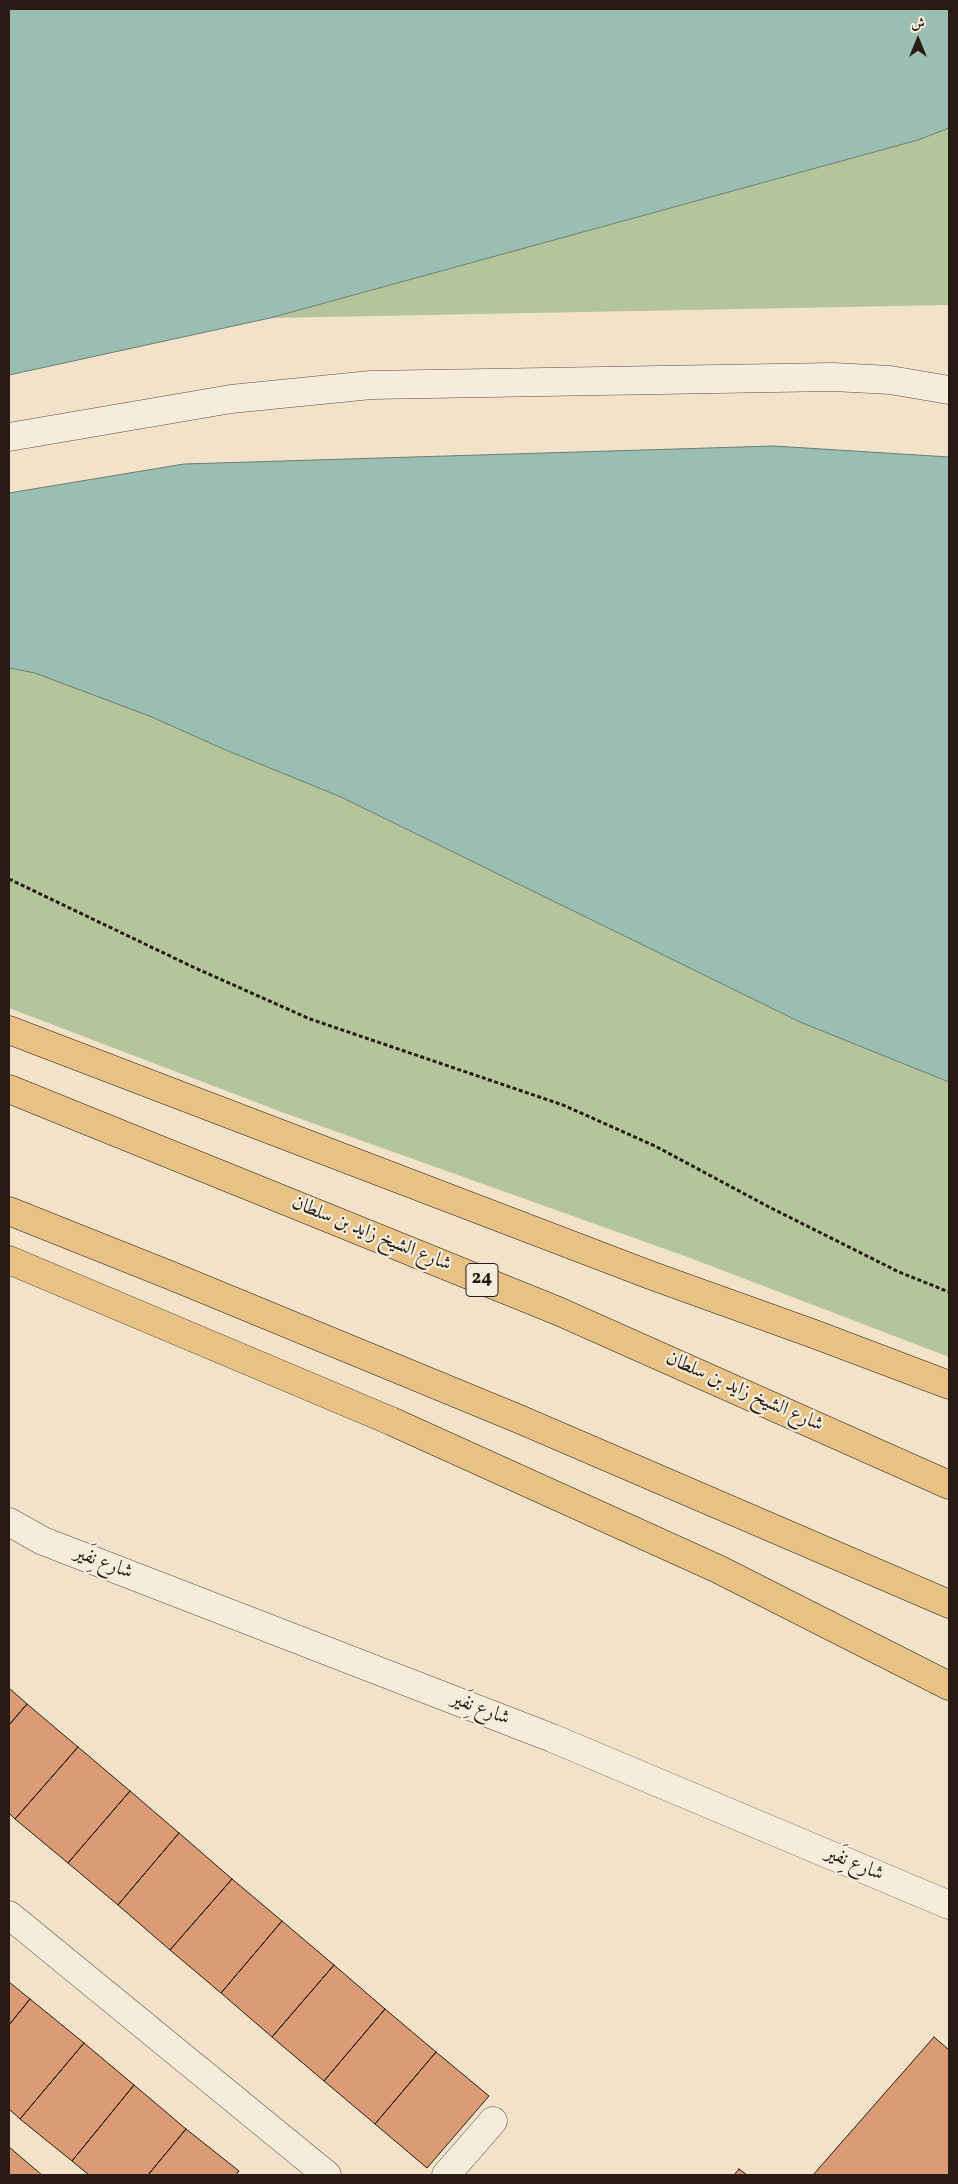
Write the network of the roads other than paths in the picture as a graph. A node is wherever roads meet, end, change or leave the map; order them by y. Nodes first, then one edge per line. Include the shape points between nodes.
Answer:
1 (949, 390) edge
2 (9, 437) edge
3 (9, 1030) edge
4 (9, 1089) edge
5 (9, 1211) edge
6 (9, 1260) edge
7 (949, 1385) edge
8 (949, 1485) edge
9 (9, 1522) edge
10 (949, 1604) edge
11 (949, 1686) edge
12 (949, 1905) edge
13 (9, 1915) edge
14 (492, 2121) dead end
15 (327, 2175) edge
16 (446, 2175) edge

1 - 2 street via 890,380 833,377 370,386 231,398
3 - 7 main road via 650,1276
4 - 8 main road, شارع الشيخ زايد بن سلطان / 24 via 558,1310
5 - 10 main road via 519,1419
6 - 11 main road via 400,1425 718,1569
9 - 12 street, شارع نِفَير via 43,1541 552,1738
13 - 15 street
14 - 16 street

